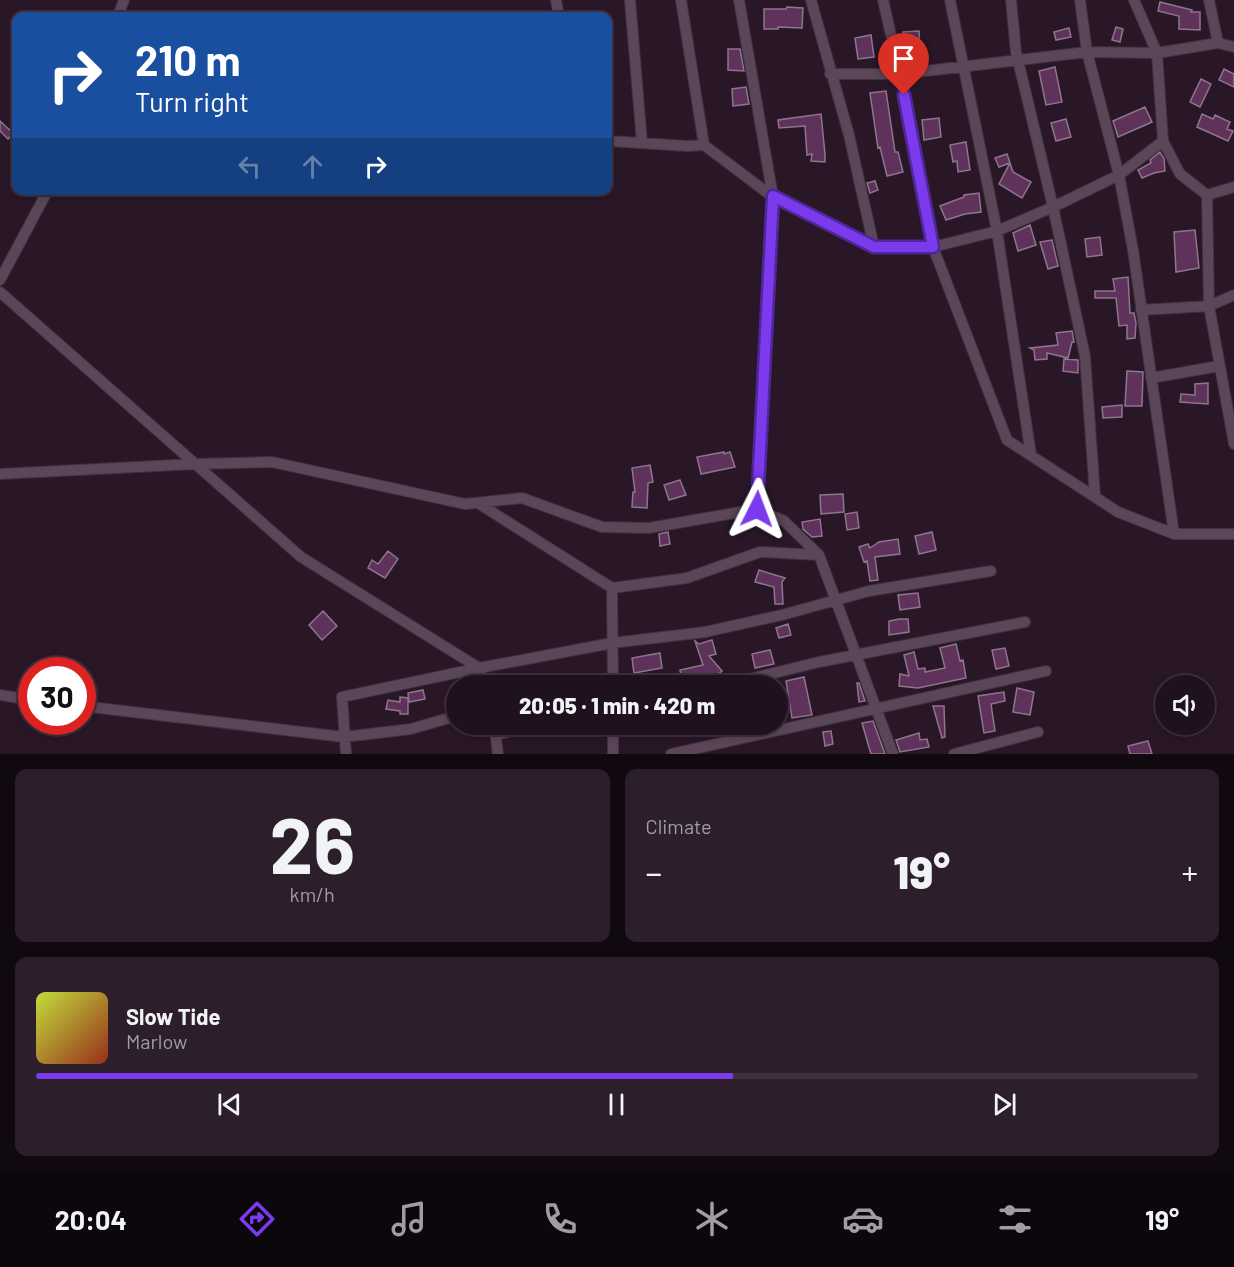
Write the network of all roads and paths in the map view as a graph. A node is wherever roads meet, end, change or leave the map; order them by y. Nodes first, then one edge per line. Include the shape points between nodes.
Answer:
1 (630, 0) edge
2 (681, 0) edge
3 (739, 0) edge
4 (811, 0) edge
5 (883, 0) edge
6 (950, 0) edge
7 (1011, 0) edge
8 (1080, 0) edge
9 (1134, 0) edge
10 (1209, 0) edge
11 (1218, 43) junction
12 (1234, 47) edge
13 (1087, 52) junction
14 (1157, 53) junction
15 (1018, 62) junction
16 (965, 67) junction
17 (830, 74) junction
18 (900, 74) junction
19 (612, 141) edge
20 (1162, 141) junction
21 (642, 143) junction
22 (704, 145) junction
23 (1119, 175) junction
24 (1234, 187) edge
25 (45, 195) edge
26 (1207, 195) junction
27 (773, 196) junction
28 (1053, 207) junction
29 (997, 231) junction
30 (874, 247) junction
31 (933, 247) junction
32 (0, 280) edge
33 (0, 292) edge
34 (1234, 295) edge
35 (1209, 306) junction
36 (1142, 310) junction
37 (1219, 366) junction
38 (1151, 378) junction
39 (1234, 444) edge
40 (1031, 455) junction
41 (195, 464) junction
42 (0, 474) edge
43 (1095, 496) junction
44 (478, 503) junction
45 (757, 509) junction
46 (1174, 534) junction
47 (1234, 534) edge
48 (819, 555) junction
49 (991, 571) dead end
50 (612, 588) junction
51 (836, 600) junction
52 (1025, 622) dead end
53 (612, 642) junction
54 (856, 655) junction
55 (479, 668) junction
56 (1046, 671) dead end
57 (481, 675) edge
58 (613, 675) edge
59 (766, 675) edge
60 (0, 695) edge
61 (18, 698) edge
62 (96, 708) edge
63 (876, 708) junction
64 (446, 719) edge
65 (1038, 732) dead end
66 (496, 735) edge
67 (613, 735) edge
68 (344, 737) junction
69 (346, 754) edge
70 (498, 754) edge
71 (613, 754) edge
72 (671, 754) edge
73 (893, 754) edge
74 (954, 754) edge

1 - 21 street
2 - 22 street
3 - 27 street
4 - 17 street
5 - 18 street
6 - 16 street
7 - 15 street
8 - 13 street
9 - 14 street
10 - 11 street
11 - 12 street
11 - 14 street
13 - 14 street
13 - 15 street
13 - 23 street
14 - 20 street
15 - 16 street
15 - 28 street
16 - 18 street
16 - 29 street
17 - 18 street
17 - 30 street via 849,135
18 - 31 street
19 - 21 street
20 - 23 street
20 - 26 street via 1180,174
21 - 22 street
22 - 27 street
23 - 28 street
23 - 36 street
24 - 26 street
25 - 32 street
26 - 35 street
27 - 30 street
27 - 45 street
28 - 29 street
28 - 43 street via 1085,356
29 - 31 street
29 - 40 street
30 - 31 street
31 - 40 street via 1007,440
33 - 41 street
34 - 35 street
35 - 36 street
35 - 37 street
36 - 38 street
37 - 38 street
37 - 39 street
38 - 46 street
40 - 43 street
41 - 42 street
41 - 44 street via 272,462 465,504
41 - 55 street via 301,557
43 - 46 street via 1118,512
44 - 45 street via 522,498 602,527 649,528
44 - 50 street
45 - 48 street via 784,521
46 - 47 street
48 - 50 street via 760,552 687,578
48 - 51 street
49 - 51 street
50 - 53 street
51 - 53 street via 705,632
51 - 54 street
52 - 54 street
53 - 55 street
53 - 58 street
54 - 59 street
54 - 63 street
55 - 57 street
55 - 68 street via 342,697
56 - 63 street
60 - 61 street
62 - 68 street
63 - 72 street
63 - 73 street
64 - 68 street via 411,729
65 - 74 street
66 - 70 street
67 - 71 street
68 - 69 street

